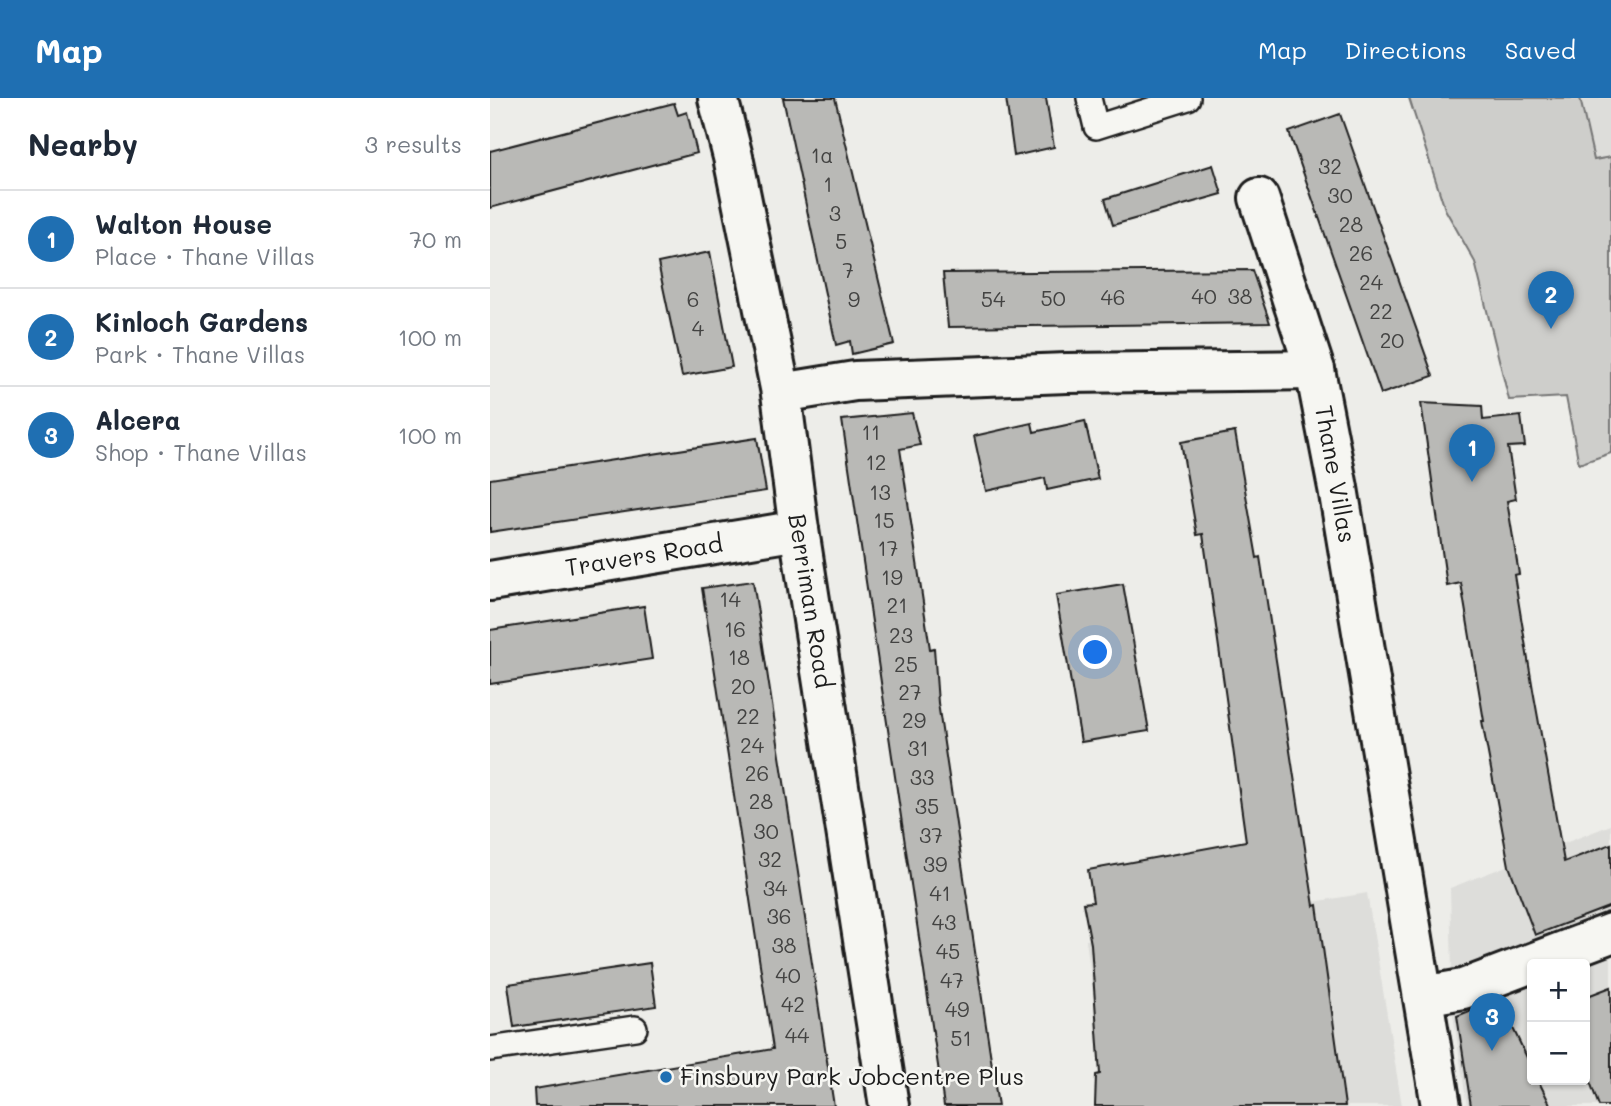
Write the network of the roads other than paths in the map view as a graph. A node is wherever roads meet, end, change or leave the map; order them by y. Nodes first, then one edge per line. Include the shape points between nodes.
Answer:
1 (718, 98) edge
2 (1089, 98) edge
3 (1188, 98) edge
4 (1259, 198) dead end
5 (1315, 370) junction
6 (781, 393) junction
7 (799, 530) junction
8 (490, 581) edge
9 (1611, 933) edge
10 (1423, 996) junction
11 (635, 1028) dead end
12 (490, 1049) edge
13 (889, 1106) edge
14 (1441, 1106) edge

1 - 6 street, Berriman Road
2 - 3 lane via 1096,127
4 - 5 street
5 - 6 street, Thane Villas via 855,381
5 - 10 street, Thane Villas
6 - 7 street, Berriman Road
7 - 8 street, Travers Road
7 - 13 street, Berriman Road
9 - 10 street via 1463,989
10 - 14 street, Thane Villas
11 - 12 lane

